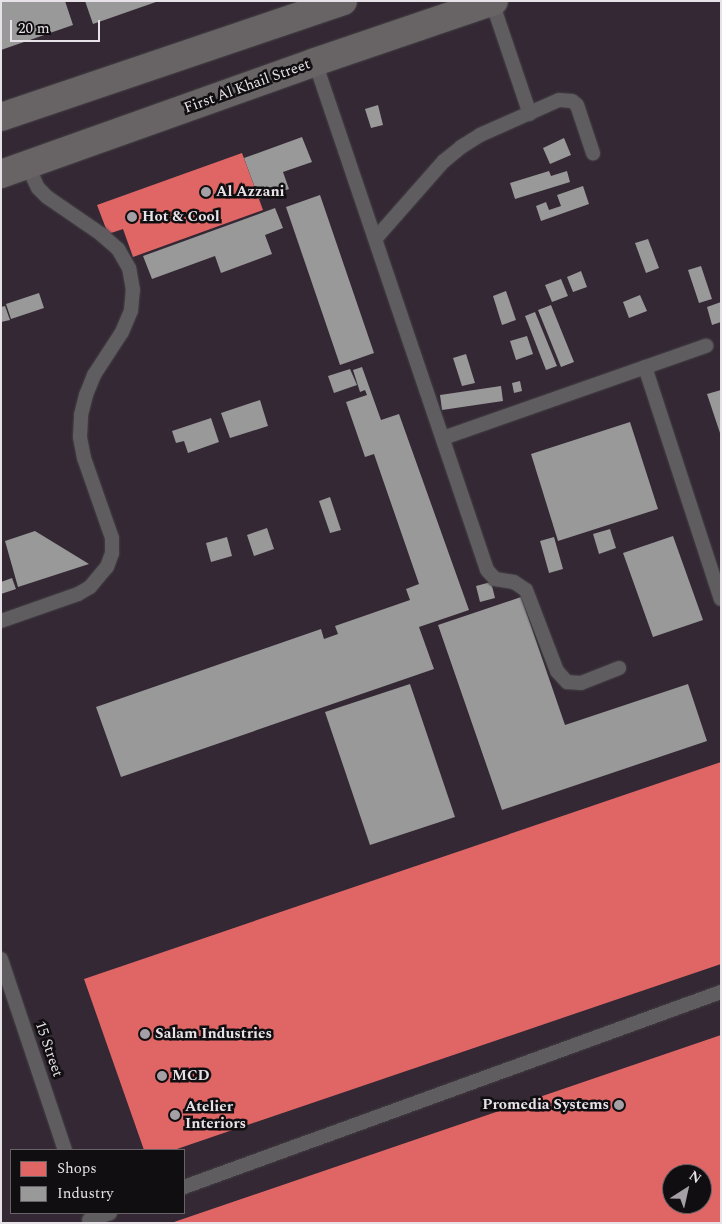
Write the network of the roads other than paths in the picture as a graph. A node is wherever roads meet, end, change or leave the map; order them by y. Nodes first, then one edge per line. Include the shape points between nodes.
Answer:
1 (337, 2) edge
2 (493, 2) edge
3 (315, 62) junction
4 (530, 114) junction
5 (1, 117) edge
6 (593, 153) dead end
7 (27, 164) junction
8 (1, 174) edge
9 (376, 238) junction
10 (706, 346) dead end
11 (645, 367) junction
12 (443, 438) junction
13 (721, 599) edge
14 (1, 621) edge
15 (619, 668) dead end
16 (1, 959) edge
17 (721, 992) edge
18 (65, 1149) edge
19 (185, 1187) edge
20 (106, 1214) edge
21 (88, 1218) edge

1 - 5 main road
2 - 3 main road, First Al Khail Street
2 - 4 lane
3 - 7 main road, First Al Khail Street
3 - 9 lane
4 - 6 lane via 559,100 572,101 580,110
4 - 9 lane via 480,135 461,147 444,161
7 - 8 main road, First Al Khail Street
7 - 14 lane via 38,188 47,197 118,249 128,268 133,290 131,311 122,332 94,375 81,415 80,437 84,458 112,538 112,553 107,567 90,587
9 - 12 lane
10 - 11 lane
11 - 12 lane
11 - 13 lane
12 - 15 lane via 487,570 495,579 514,582 526,590 561,678 574,684
16 - 18 lane, 15 Street
17 - 19 lane
20 - 21 lane

